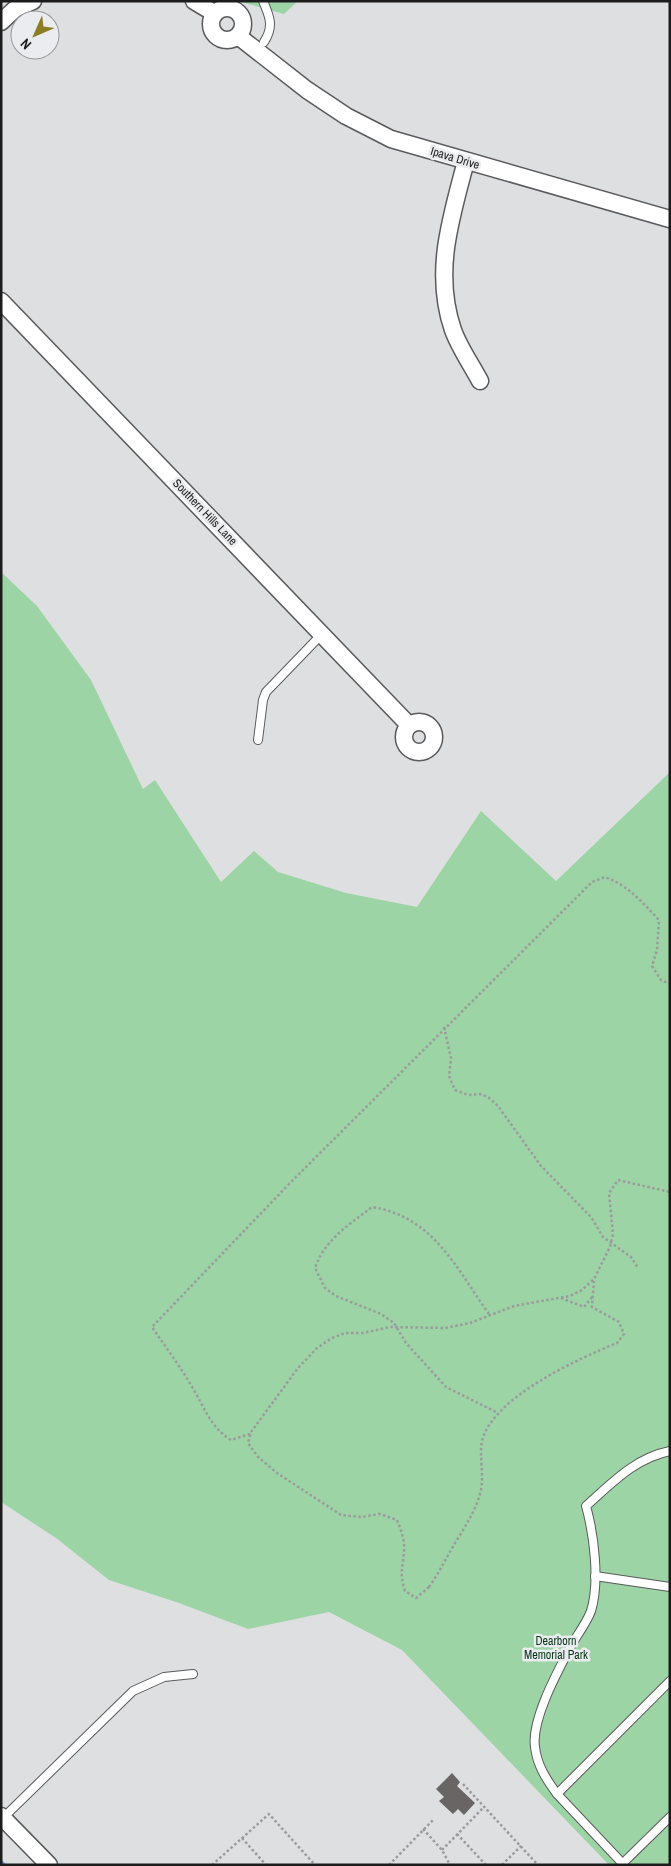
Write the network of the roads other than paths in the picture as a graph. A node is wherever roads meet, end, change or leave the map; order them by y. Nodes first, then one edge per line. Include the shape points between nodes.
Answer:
1 (33, 1) edge
2 (194, 1) edge
3 (263, 1) edge
4 (214, 14) junction
5 (1, 22) edge
6 (238, 36) junction
7 (262, 48) junction
8 (466, 162) junction
9 (670, 219) edge
10 (1, 301) edge
11 (480, 381) dead end
12 (322, 634) junction
13 (408, 724) dead end
14 (258, 740) dead end
15 (670, 1450) edge
16 (595, 1576) junction
17 (670, 1587) edge
18 (193, 1674) dead end
19 (670, 1681) edge
20 (557, 1794) junction
21 (2, 1817) edge
22 (670, 1817) edge
23 (624, 1864) edge
24 (49, 1865) edge

1 - 5 street via 15,9
2 - 4 street
3 - 7 lane via 271,32
4 - 6 street via 210,25 216,36 227,41
4 - 6 street via 226,7 238,12 244,24
6 - 7 street
7 - 8 street, Ipava Drive via 307,90 346,116 391,138
8 - 9 street, Ipava Drive
8 - 11 street via 443,256 446,304 453,332
10 - 12 street, Southern Hills Lane
12 - 13 street, Southern Hills Lane
12 - 14 lane via 266,692
15 - 16 lane via 636,1462 586,1506 591,1525
16 - 17 lane
16 - 20 lane via 591,1611 559,1668 538,1720 534,1745 542,1773
18 - 21 lane via 164,1677 133,1691
19 - 20 lane
20 - 23 lane
21 - 24 street
22 - 23 lane

